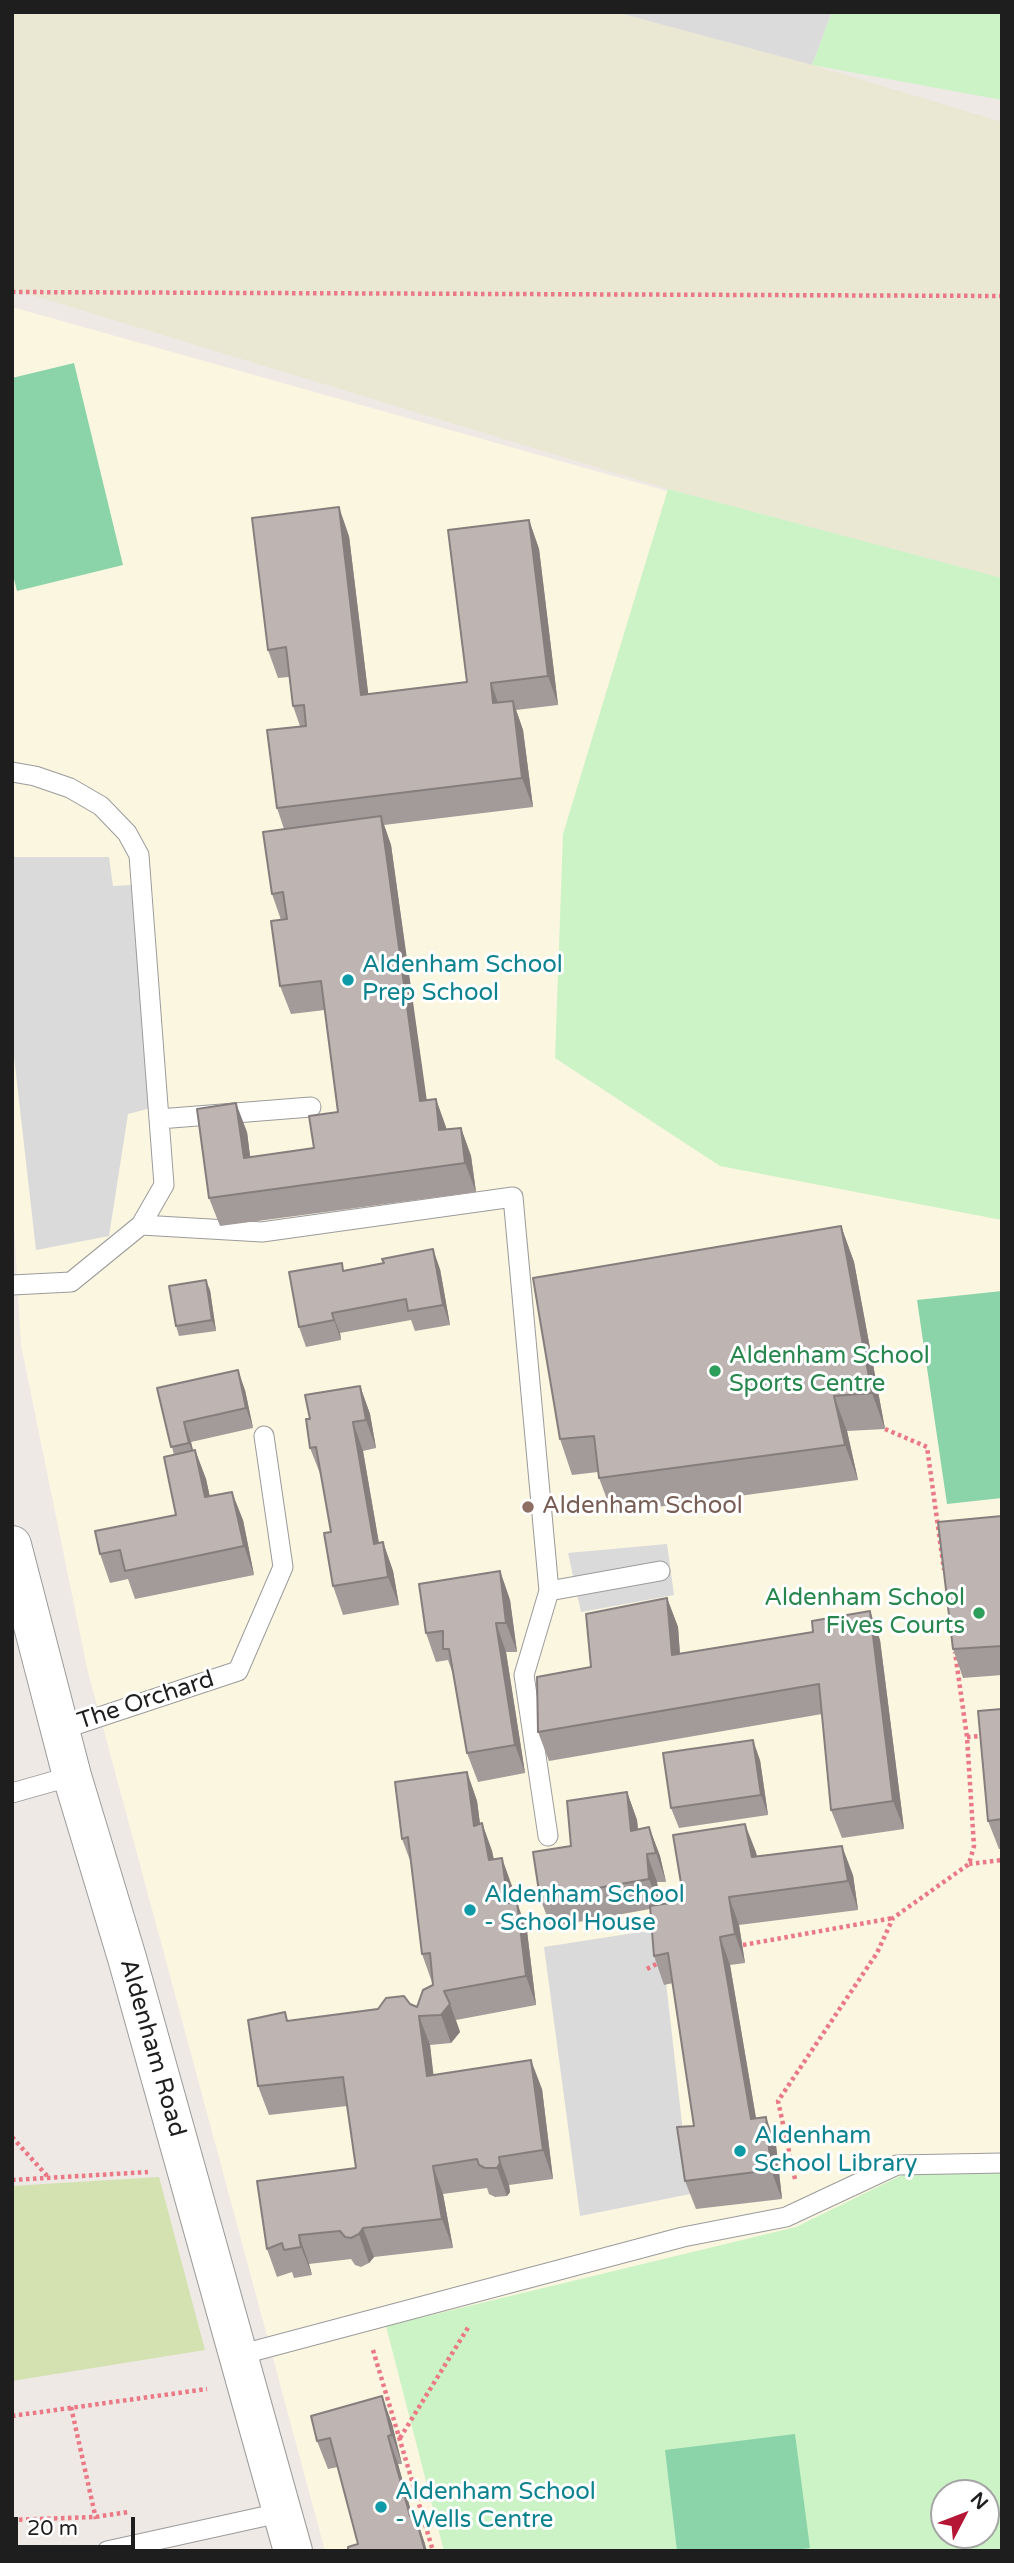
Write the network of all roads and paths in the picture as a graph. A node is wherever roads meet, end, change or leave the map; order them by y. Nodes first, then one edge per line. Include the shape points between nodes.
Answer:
1 (12, 292) edge
2 (1002, 296) edge
3 (12, 772) edge
4 (311, 1107) dead end
5 (159, 1119) junction
6 (141, 1225) junction
7 (12, 1285) edge
8 (885, 1429) dead end
9 (264, 1436) dead end
10 (938, 1525) junction
11 (950, 1525) edge
12 (12, 1545) edge
13 (660, 1571) dead end
14 (945, 1578) edge
15 (549, 1591) junction
16 (954, 1645) edge
17 (60, 1730) junction
18 (990, 1735) edge
19 (967, 1737) junction
20 (72, 1776) junction
21 (12, 1793) edge
22 (548, 1836) dead end
23 (1002, 1860) edge
24 (969, 1864) junction
25 (893, 1918) junction
26 (743, 1945) dead end
27 (663, 1961) edge
28 (647, 1969) dead end
29 (12, 2137) edge
30 (1002, 2162) edge
31 (186, 2170) junction
32 (49, 2178) junction
33 (12, 2180) edge
34 (802, 2211) junction
35 (493, 2286) junction
36 (365, 2321) junction
37 (239, 2355) junction
38 (215, 2388) dead end
39 (71, 2407) junction
40 (12, 2416) edge
41 (400, 2439) junction
42 (135, 2511) dead end
43 (284, 2512) junction
44 (95, 2517) junction
45 (12, 2520) edge
46 (97, 2528) dead end
47 (107, 2551) edge
48 (293, 2551) edge
49 (433, 2551) edge

1 - 2 path
3 - 5 lane via 69,788 101,806 127,833 139,855
4 - 5 lane
5 - 6 lane via 164,1185
6 - 7 lane via 71,1282
6 - 15 lane via 262,1232 513,1197
8 - 10 path via 927,1447
9 - 17 lane, The Orchard via 283,1567 238,1671
10 - 11 path
10 - 14 path
12 - 17 street, Aldenham Road
13 - 15 lane
15 - 22 lane via 524,1675
16 - 19 path
17 - 20 street, Aldenham Road
18 - 19 path
19 - 24 path via 974,1846
20 - 21 lane
20 - 31 street, Aldenham Road
23 - 24 path
24 - 25 path
25 - 26 path
25 - 34 path via 877,1953 778,2101
27 - 28 path
29 - 32 path
30 - 34 lane via 897,2165
31 - 32 path
31 - 37 street, Aldenham Road
32 - 33 path
34 - 35 lane
35 - 36 lane
35 - 41 path
36 - 37 lane
36 - 41 path
37 - 43 street, Aldenham Road
38 - 39 path
39 - 40 path
39 - 44 path
41 - 49 path
42 - 44 path
43 - 47 lane
43 - 48 street, Aldenham Road
44 - 45 path
44 - 46 path

